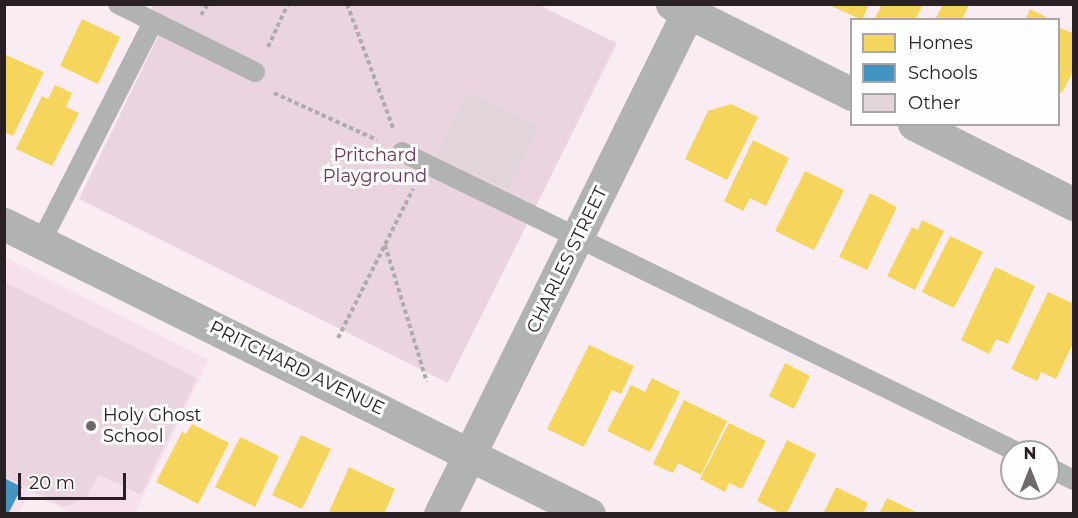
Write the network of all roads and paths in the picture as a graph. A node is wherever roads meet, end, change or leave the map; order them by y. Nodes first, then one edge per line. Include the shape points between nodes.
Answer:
1 (118, 4) edge
2 (288, 4) edge
3 (347, 4) edge
4 (684, 7) edge
5 (153, 22) junction
6 (255, 72) junction
7 (850, 93) edge
8 (918, 126) edge
9 (402, 152) junction
10 (426, 163) junction
11 (1074, 204) edge
12 (4, 224) edge
13 (579, 236) junction
14 (41, 242) junction
15 (385, 244) junction
16 (338, 338) dead end
17 (427, 382) dead end
18 (1000, 444) edge
19 (469, 455) junction
20 (1060, 473) edge
21 (1074, 480) edge
22 (440, 513) edge
23 (589, 513) edge

1 - 5 lane
2 - 6 path
3 - 9 path
4 - 7 street
4 - 13 street, CHARLES STREET
5 - 6 lane
5 - 14 lane
6 - 9 path via 262,87
8 - 11 street
9 - 10 lane
10 - 13 lane
10 - 15 path
12 - 14 street, PRITCHARD AVENUE
13 - 18 lane
13 - 19 street, CHARLES STREET
14 - 19 street, PRITCHARD AVENUE
15 - 16 path
15 - 17 path
19 - 22 street, CHARLES STREET
19 - 23 street, PRITCHARD AVENUE
20 - 21 lane

